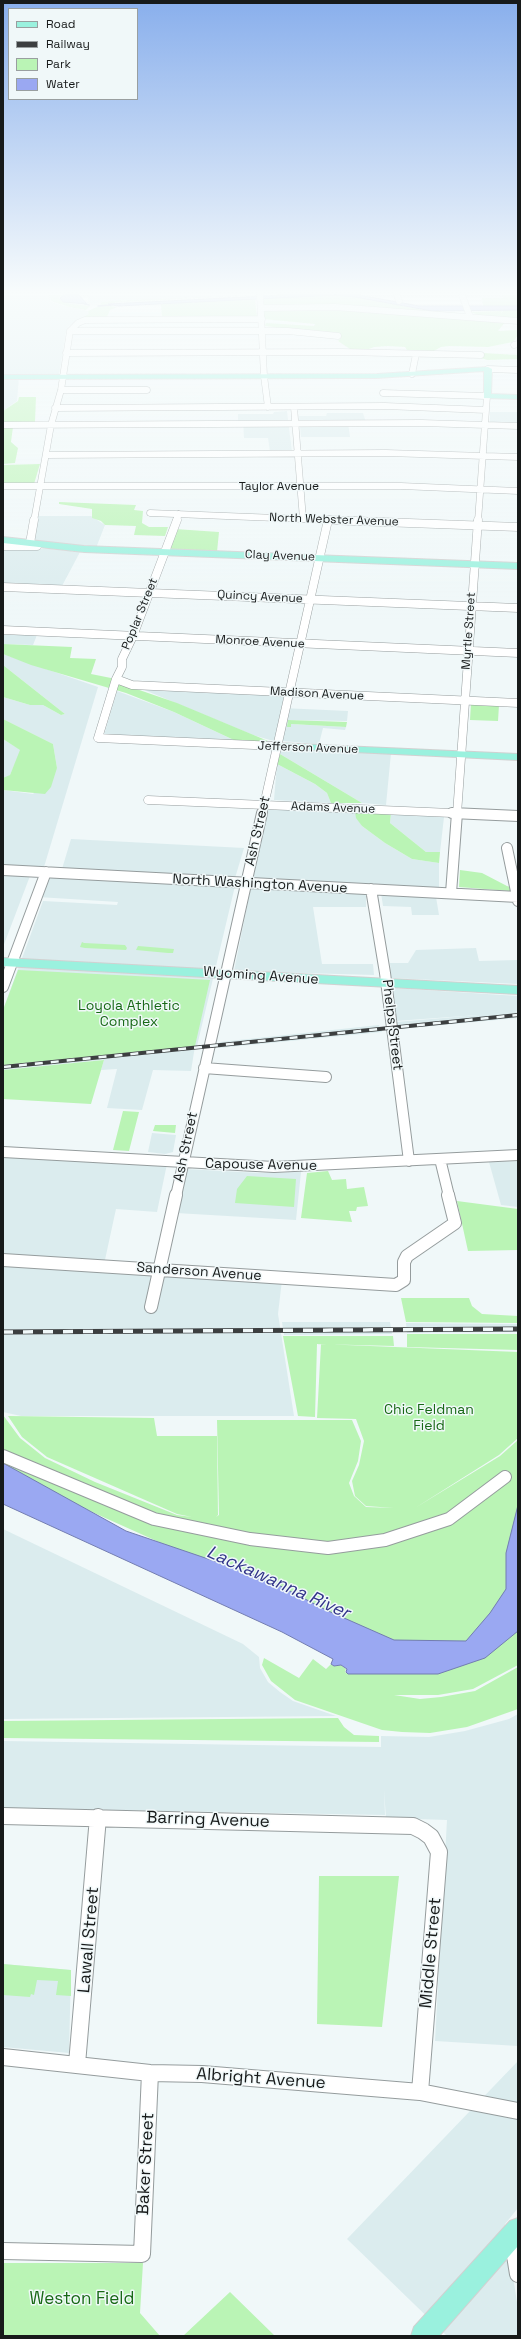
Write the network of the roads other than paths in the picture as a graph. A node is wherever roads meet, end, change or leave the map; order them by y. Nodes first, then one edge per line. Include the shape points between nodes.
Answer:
1 (56, 404) edge
2 (486, 404) edge
3 (268, 407) joint
4 (294, 407) junction
5 (55, 408) junction
6 (486, 410) junction
7 (295, 424) junction
8 (3, 425) edge
9 (51, 425) junction
10 (485, 425) junction
11 (518, 426) edge
12 (298, 454) junction
13 (46, 455) junction
14 (483, 456) junction
15 (518, 457) edge
16 (3, 486) edge
17 (41, 486) junction
18 (301, 488) junction
19 (480, 489) junction
20 (518, 491) edge
21 (150, 513) dead end
22 (179, 514) junction
23 (303, 519) junction
24 (328, 520) junction
25 (477, 525) junction
26 (518, 527) edge
27 (3, 540) edge
28 (30, 543) junction
29 (42, 545) junction
30 (3, 546) edge
31 (166, 552) junction
32 (318, 558) junction
33 (474, 564) junction
34 (518, 566) edge
35 (3, 587) edge
36 (149, 592) junction
37 (310, 600) junction
38 (471, 606) junction
39 (518, 608) edge
40 (3, 630) edge
41 (133, 636) junction
42 (300, 644) junction
43 (468, 651) junction
44 (518, 653) edge
45 (116, 679) junction
46 (289, 693) junction
47 (464, 700) junction
48 (518, 703) edge
49 (98, 738) joint
50 (276, 746) junction
51 (461, 754) junction
52 (518, 757) edge
53 (148, 800) dead end
54 (264, 806) junction
55 (457, 813) junction
56 (518, 816) edge
57 (507, 848) dead end
58 (3, 870) edge
59 (46, 872) junction
60 (246, 883) junction
61 (371, 889) junction
62 (451, 893) junction
63 (518, 898) edge
64 (8, 962) edge
65 (226, 975) junction
66 (387, 983) junction
67 (3, 987) edge
68 (518, 990) edge
69 (204, 1068) junction
70 (326, 1077) dead end
71 (3, 1152) edge
72 (518, 1155) edge
73 (440, 1159) junction
74 (409, 1161) junction
75 (184, 1162) junction
76 (3, 1260) edge
77 (159, 1270) junction
78 (151, 1307) dead end
79 (3, 1456) edge
80 (505, 1477) dead end
81 (3, 1816) edge
82 (98, 1817) junction
83 (413, 1826) joint
84 (3, 2058) edge
85 (77, 2064) junction
86 (150, 2073) junction
87 (420, 2092) junction
88 (518, 2111) edge
89 (515, 2232) edge
90 (3, 2251) edge
91 (518, 2274) edge
92 (422, 2336) edge

1 - 5 street
2 - 6 street, Myrtle Street
3 - 4 street
3 - 5 street
4 - 6 street via 385,406
4 - 7 street
5 - 9 street
6 - 10 street, Myrtle Street
7 - 9 street
7 - 10 street
7 - 12 street
8 - 9 street
9 - 13 street
10 - 11 street
10 - 14 street, Myrtle Street
12 - 13 street
12 - 14 street
12 - 18 street
13 - 17 street
14 - 15 street
14 - 19 street, Myrtle Street
16 - 17 street, Taylor Avenue
17 - 18 street, Taylor Avenue
17 - 28 street
18 - 19 street, Taylor Avenue via 401,486
18 - 23 street
19 - 20 street, Taylor Avenue
19 - 25 street, Myrtle Street
21 - 22 street, North Webster Avenue
22 - 23 street, North Webster Avenue
22 - 31 street, Poplar Street
23 - 24 street, North Webster Avenue
24 - 25 street, North Webster Avenue
24 - 32 street, Ash Street
25 - 26 street, North Webster Avenue
25 - 33 street, Myrtle Street
27 - 28 main road, Clay Avenue
28 - 29 main road, Clay Avenue
29 - 30 street, Clay Avenue
29 - 31 main road, Clay Avenue
31 - 32 main road, Clay Avenue
31 - 36 street, Poplar Street
32 - 33 main road, Clay Avenue
32 - 37 street, Ash Street
33 - 34 main road, Clay Avenue
33 - 38 street, Myrtle Street
35 - 36 street, Quincy Avenue
36 - 37 street, Quincy Avenue
36 - 41 street, Poplar Street
37 - 38 street, Quincy Avenue
37 - 42 street, Ash Street
38 - 39 street, Quincy Avenue
38 - 43 street, Myrtle Street
40 - 41 street, Monroe Avenue
41 - 42 street, Monroe Avenue
41 - 45 street, Poplar Street
42 - 43 street, Monroe Avenue
42 - 46 street, Ash Street
43 - 44 street, Monroe Avenue
43 - 47 street, Myrtle Street
45 - 46 street, Madison Avenue via 132,685
45 - 49 street, Poplar Street
46 - 47 street, Madison Avenue
46 - 50 street, Ash Street
47 - 48 street, Madison Avenue
47 - 51 street, Myrtle Street
49 - 50 street, Jefferson Avenue
50 - 51 main road, Jefferson Avenue
50 - 54 street, Ash Street
51 - 52 main road, Jefferson Avenue
51 - 55 street, Myrtle Street
53 - 54 street, Adams Avenue
54 - 55 street, Adams Avenue
54 - 60 street, Ash Street
55 - 56 street, Adams Avenue
55 - 62 street, Myrtle Street
57 - 63 street
58 - 59 street, North Washington Avenue
59 - 60 street, North Washington Avenue
59 - 64 street
60 - 61 street, North Washington Avenue
60 - 65 street, Ash Street
61 - 62 street, North Washington Avenue
61 - 66 street, Phelps Street
62 - 63 street, North Washington Avenue
64 - 65 main road, Wyoming Avenue
64 - 67 street
65 - 66 main road, Wyoming Avenue
65 - 69 street, Ash Street
66 - 68 main road, Wyoming Avenue
66 - 74 street, Phelps Street
69 - 70 street
69 - 75 street, Ash Street
71 - 75 street, Capouse Avenue
72 - 73 street, Capouse Avenue
73 - 74 street, Capouse Avenue
73 - 77 street, Sanderson Avenue via 455,1223 407,1256 404,1262 404,1280 396,1285
74 - 75 street, Capouse Avenue via 300,1168
75 - 77 street, Ash Street
76 - 77 street, Sanderson Avenue
77 - 78 street, Ash Street
79 - 80 street via 154,1519 250,1539 328,1548 385,1540 449,1519
81 - 82 street, Barring Avenue
82 - 83 street, Barring Avenue
82 - 85 street, Lawall Street
83 - 87 street, Middle Street via 431,1836 439,1852
84 - 85 street, Albright Avenue
85 - 86 street, Albright Avenue
86 - 87 street, Albright Avenue via 202,2074
86 - 90 street, Baker Street via 142,2254
87 - 88 street, Albright Avenue
89 - 91 street
89 - 92 main road

